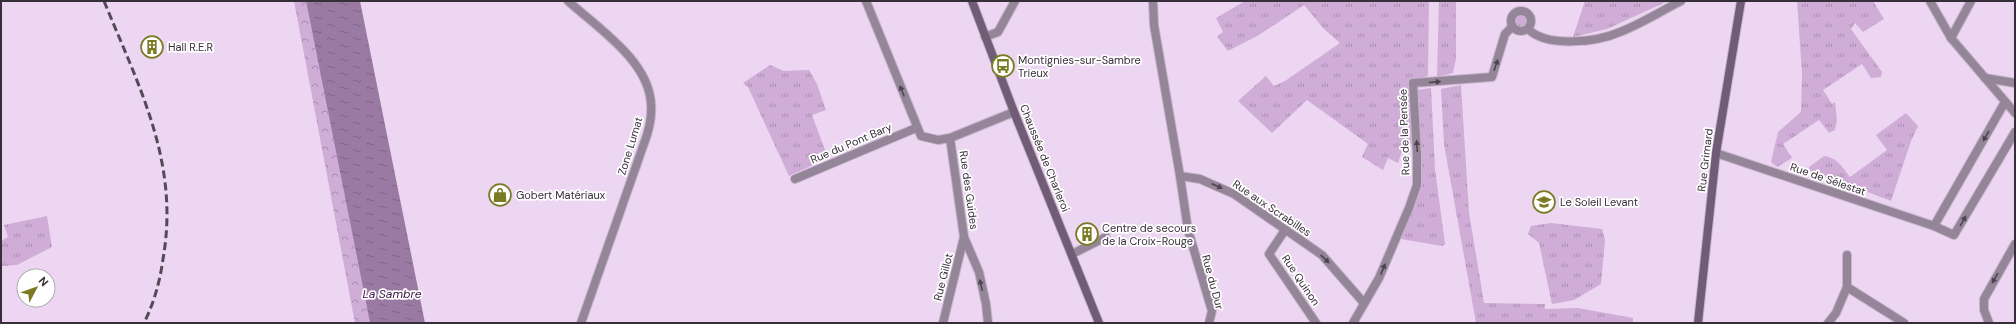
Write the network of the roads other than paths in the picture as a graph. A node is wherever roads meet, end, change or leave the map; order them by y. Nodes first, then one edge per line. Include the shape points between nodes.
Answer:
1 (568, 1) edge
2 (866, 1) edge
3 (972, 1) edge
4 (1015, 1) edge
5 (1153, 1) edge
6 (1680, 1) edge
7 (1741, 1) edge
8 (1930, 1) edge
9 (1971, 1) edge
10 (1512, 27) junction
11 (1528, 29) junction
12 (985, 37) junction
13 (1951, 38) junction
14 (1985, 78) junction
15 (2015, 83) edge
16 (2005, 102) junction
17 (1014, 112) junction
18 (2015, 114) edge
19 (916, 128) junction
20 (2015, 132) edge
21 (950, 138) junction
22 (1716, 153) junction
23 (1180, 176) junction
24 (795, 180) dead end
25 (1934, 226) junction
26 (1285, 230) junction
27 (964, 237) junction
28 (1106, 237) dead end
29 (2015, 244) edge
30 (1072, 254) junction
31 (1847, 255) dead end
32 (1847, 287) junction
33 (1364, 303) junction
34 (581, 323) edge
35 (943, 323) edge
36 (988, 323) edge
37 (1099, 323) edge
38 (1209, 323) edge
39 (1316, 323) edge
40 (1353, 323) edge
41 (1698, 323) edge
42 (1828, 323) edge
43 (1904, 323) edge
44 (1989, 323) edge

1 - 34 street, Zone Lumat via 627,53 638,66 648,84 652,104 648,135
19 -> 2 street
3 - 12 main road, Chaussée de Charleroi
4 - 12 street via 998,32
5 - 23 street via 1154,25
6 - 11 street via 1619,33 1594,39 1558,41
7 - 22 main road, Rue Grimard
8 - 13 street
9 - 13 street
10 - 11 street via 1519,31
10 - 11 street, Rue de la Pensée via 1512,16 1521,11 1530,16
33 -> 10 street, Rue de la Pensée via 1379,278 1417,185 1413,83 1492,76 1505,34
12 - 17 main road, Chaussée de Charleroi
13 - 14 street
14 - 15 street
14 - 16 street
16 - 18 street
16 -> 25 street
17 - 21 street
17 - 30 main road, Chaussée de Charleroi
19 - 21 street, Rue des Guides via 920,136 938,140
19 - 24 street, Rue du Pont Bary
25 -> 20 street, Rue de Sélestat via 1954,235
21 - 27 street, Rue des Guides
22 - 25 street, Rue de Sélestat
22 - 41 main road, Rue Grimard
23 -> 26 street, Rue aux Scrabilles via 1200,179 1234,194
23 - 38 street, Rue du Dur via 1191,243 1212,312
26 -> 33 street, Rue aux Scrabilles via 1322,255
26 - 39 street, Rue Quinon via 1269,254
27 - 35 street, Rue Gillot
36 -> 27 street, Rue des Guides via 978,272
28 - 30 street
29 -> 44 street via 1984,299 1984,310
30 - 37 main road, Chaussée de Charleroi
31 - 32 street
32 - 42 street
32 - 43 street
33 - 40 street

